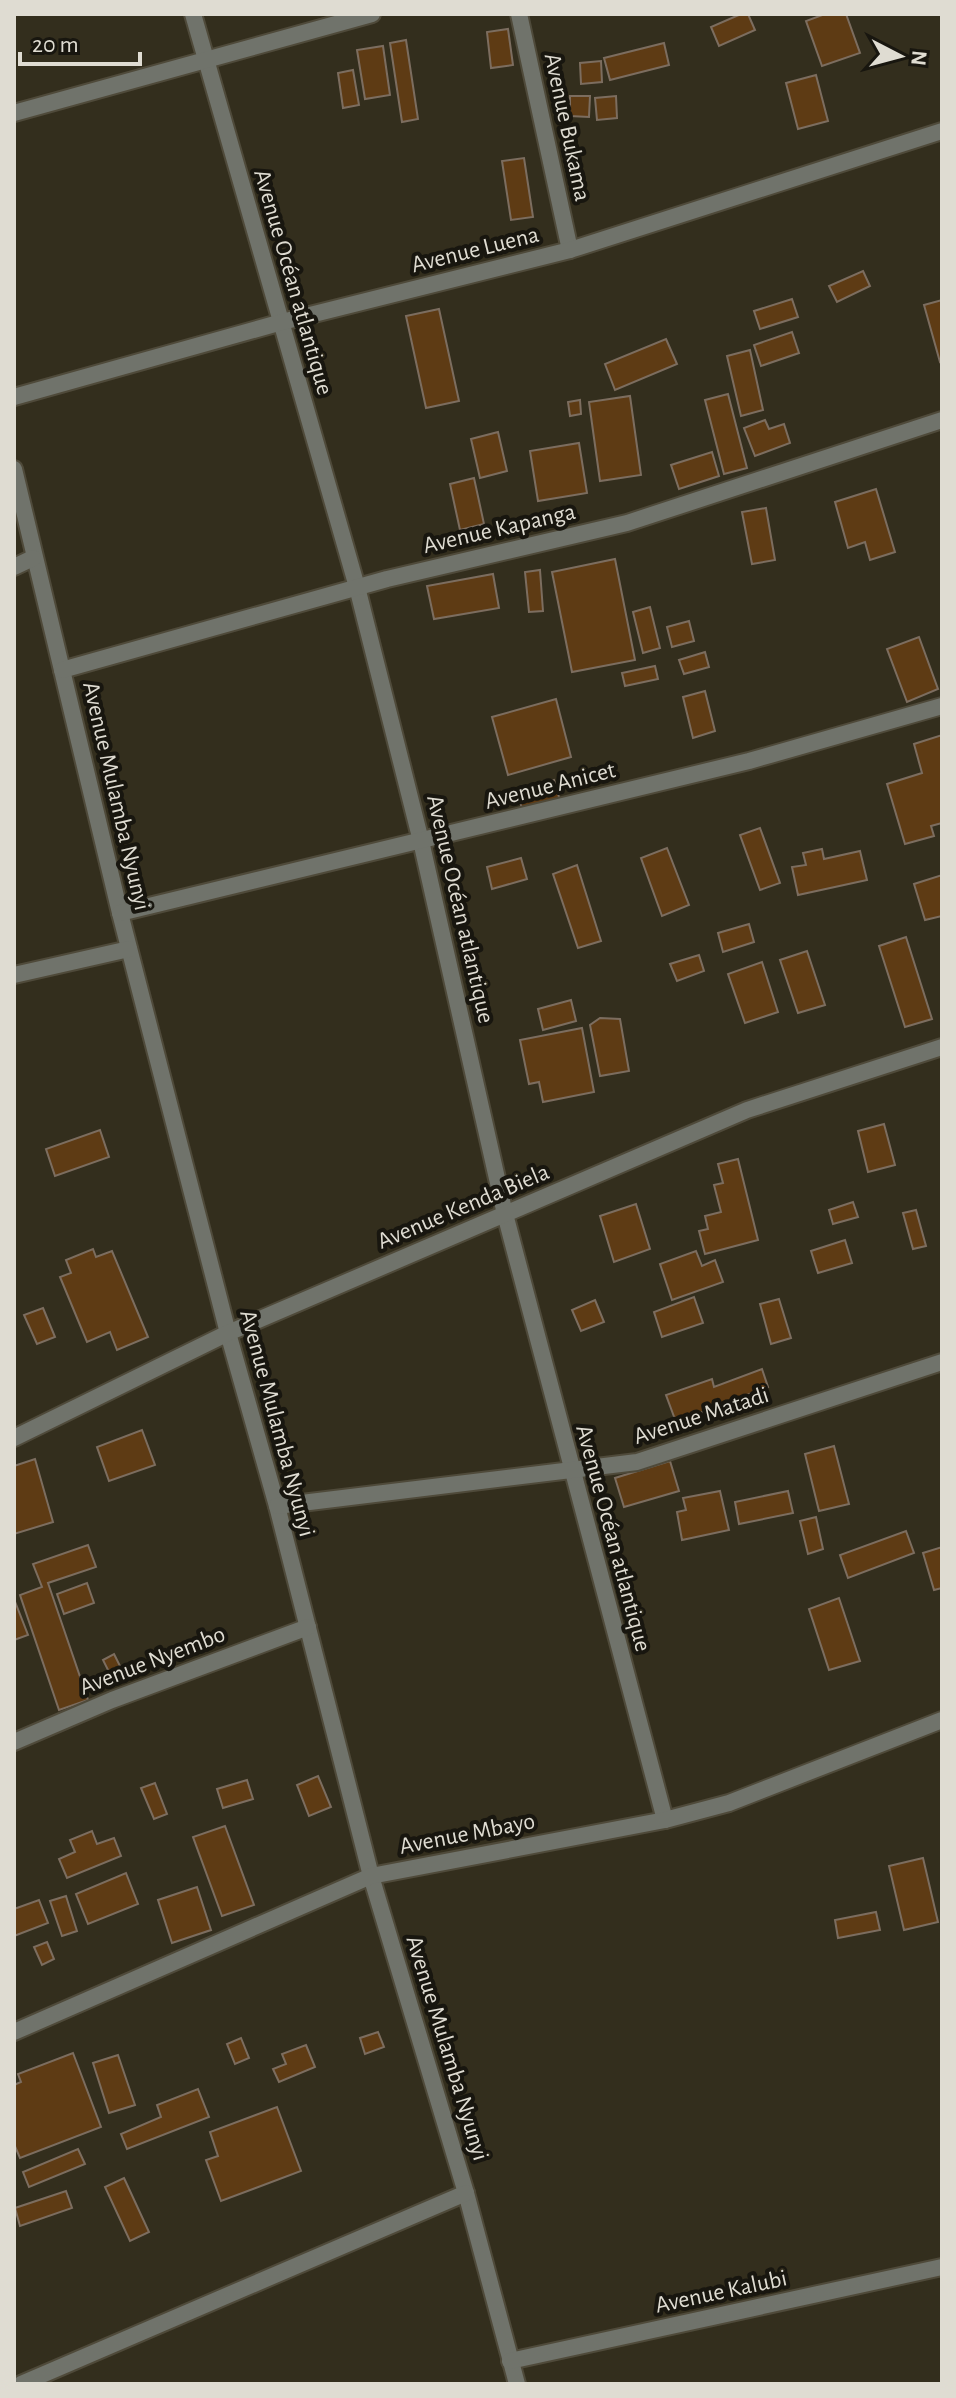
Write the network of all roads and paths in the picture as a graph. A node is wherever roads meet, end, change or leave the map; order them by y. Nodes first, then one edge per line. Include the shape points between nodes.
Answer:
1 (193, 14) edge
2 (372, 14) edge
3 (519, 14) edge
4 (205, 60) junction
5 (14, 113) edge
6 (942, 131) edge
7 (570, 250) junction
8 (282, 322) junction
9 (14, 397) edge
10 (942, 420) edge
11 (14, 469) edge
12 (33, 558) junction
13 (14, 567) edge
14 (357, 587) junction
15 (62, 670) junction
16 (942, 706) edge
17 (421, 841) junction
18 (120, 913) junction
19 (129, 949) junction
20 (14, 975) edge
21 (942, 1047) edge
22 (505, 1214) junction
23 (228, 1333) junction
24 (942, 1362) edge
25 (14, 1438) edge
26 (570, 1470) junction
27 (277, 1506) junction
28 (308, 1627) junction
29 (942, 1720) edge
30 (14, 1742) edge
31 (665, 1820) junction
32 (371, 1876) junction
33 (14, 2032) edge
34 (466, 2193) junction
35 (942, 2267) edge
36 (510, 2361) junction
37 (21, 2384) edge
38 (517, 2384) edge

1 - 4 street, Avenue Océan atlantique
2 - 4 street
3 - 7 street, Avenue Bukama
4 - 5 street
4 - 8 street, Avenue Océan atlantique
6 - 7 street, Avenue Luena
7 - 8 street, Avenue Luena
8 - 9 street, Avenue Luena
8 - 14 street, Avenue Océan atlantique
10 - 14 street, Avenue Kapanga via 627,523
11 - 12 street, Avenue Mulamba Nyunyi
12 - 13 street
12 - 15 street, Avenue Mulamba Nyunyi
14 - 15 street, Avenue Kapanga
14 - 17 street, Avenue Océan atlantique
15 - 18 street, Avenue Mulamba Nyunyi
16 - 17 street, Avenue Anicet via 749,761
17 - 18 street, Avenue Anicet
17 - 22 street, Avenue Océan atlantique
18 - 19 street, Avenue Mulamba Nyunyi
19 - 20 street
19 - 23 street, Avenue Mulamba Nyunyi
21 - 22 street, Avenue Kenda Biela via 747,1110
22 - 23 street, Avenue Kenda Biela
22 - 26 street, Avenue Océan atlantique
23 - 25 street, Avenue Kenda Biela
23 - 27 street, Avenue Mulamba Nyunyi
24 - 26 street, Avenue Matadi via 637,1462
26 - 27 street, Avenue Matadi
26 - 31 street, Avenue Océan atlantique
27 - 28 street, Avenue Mulamba Nyunyi
28 - 30 street, Avenue Nyembo
28 - 32 street, Avenue Mulamba Nyunyi
29 - 31 street, Avenue Mbayo via 729,1803
31 - 32 street, Avenue Mbayo
32 - 33 street, Avenue Mbayo
32 - 34 street, Avenue Mulamba Nyunyi
34 - 36 street, Avenue Mulamba Nyunyi
34 - 37 street
35 - 36 street, Avenue Kalubi
36 - 38 street, Avenue Mulamba Nyunyi

